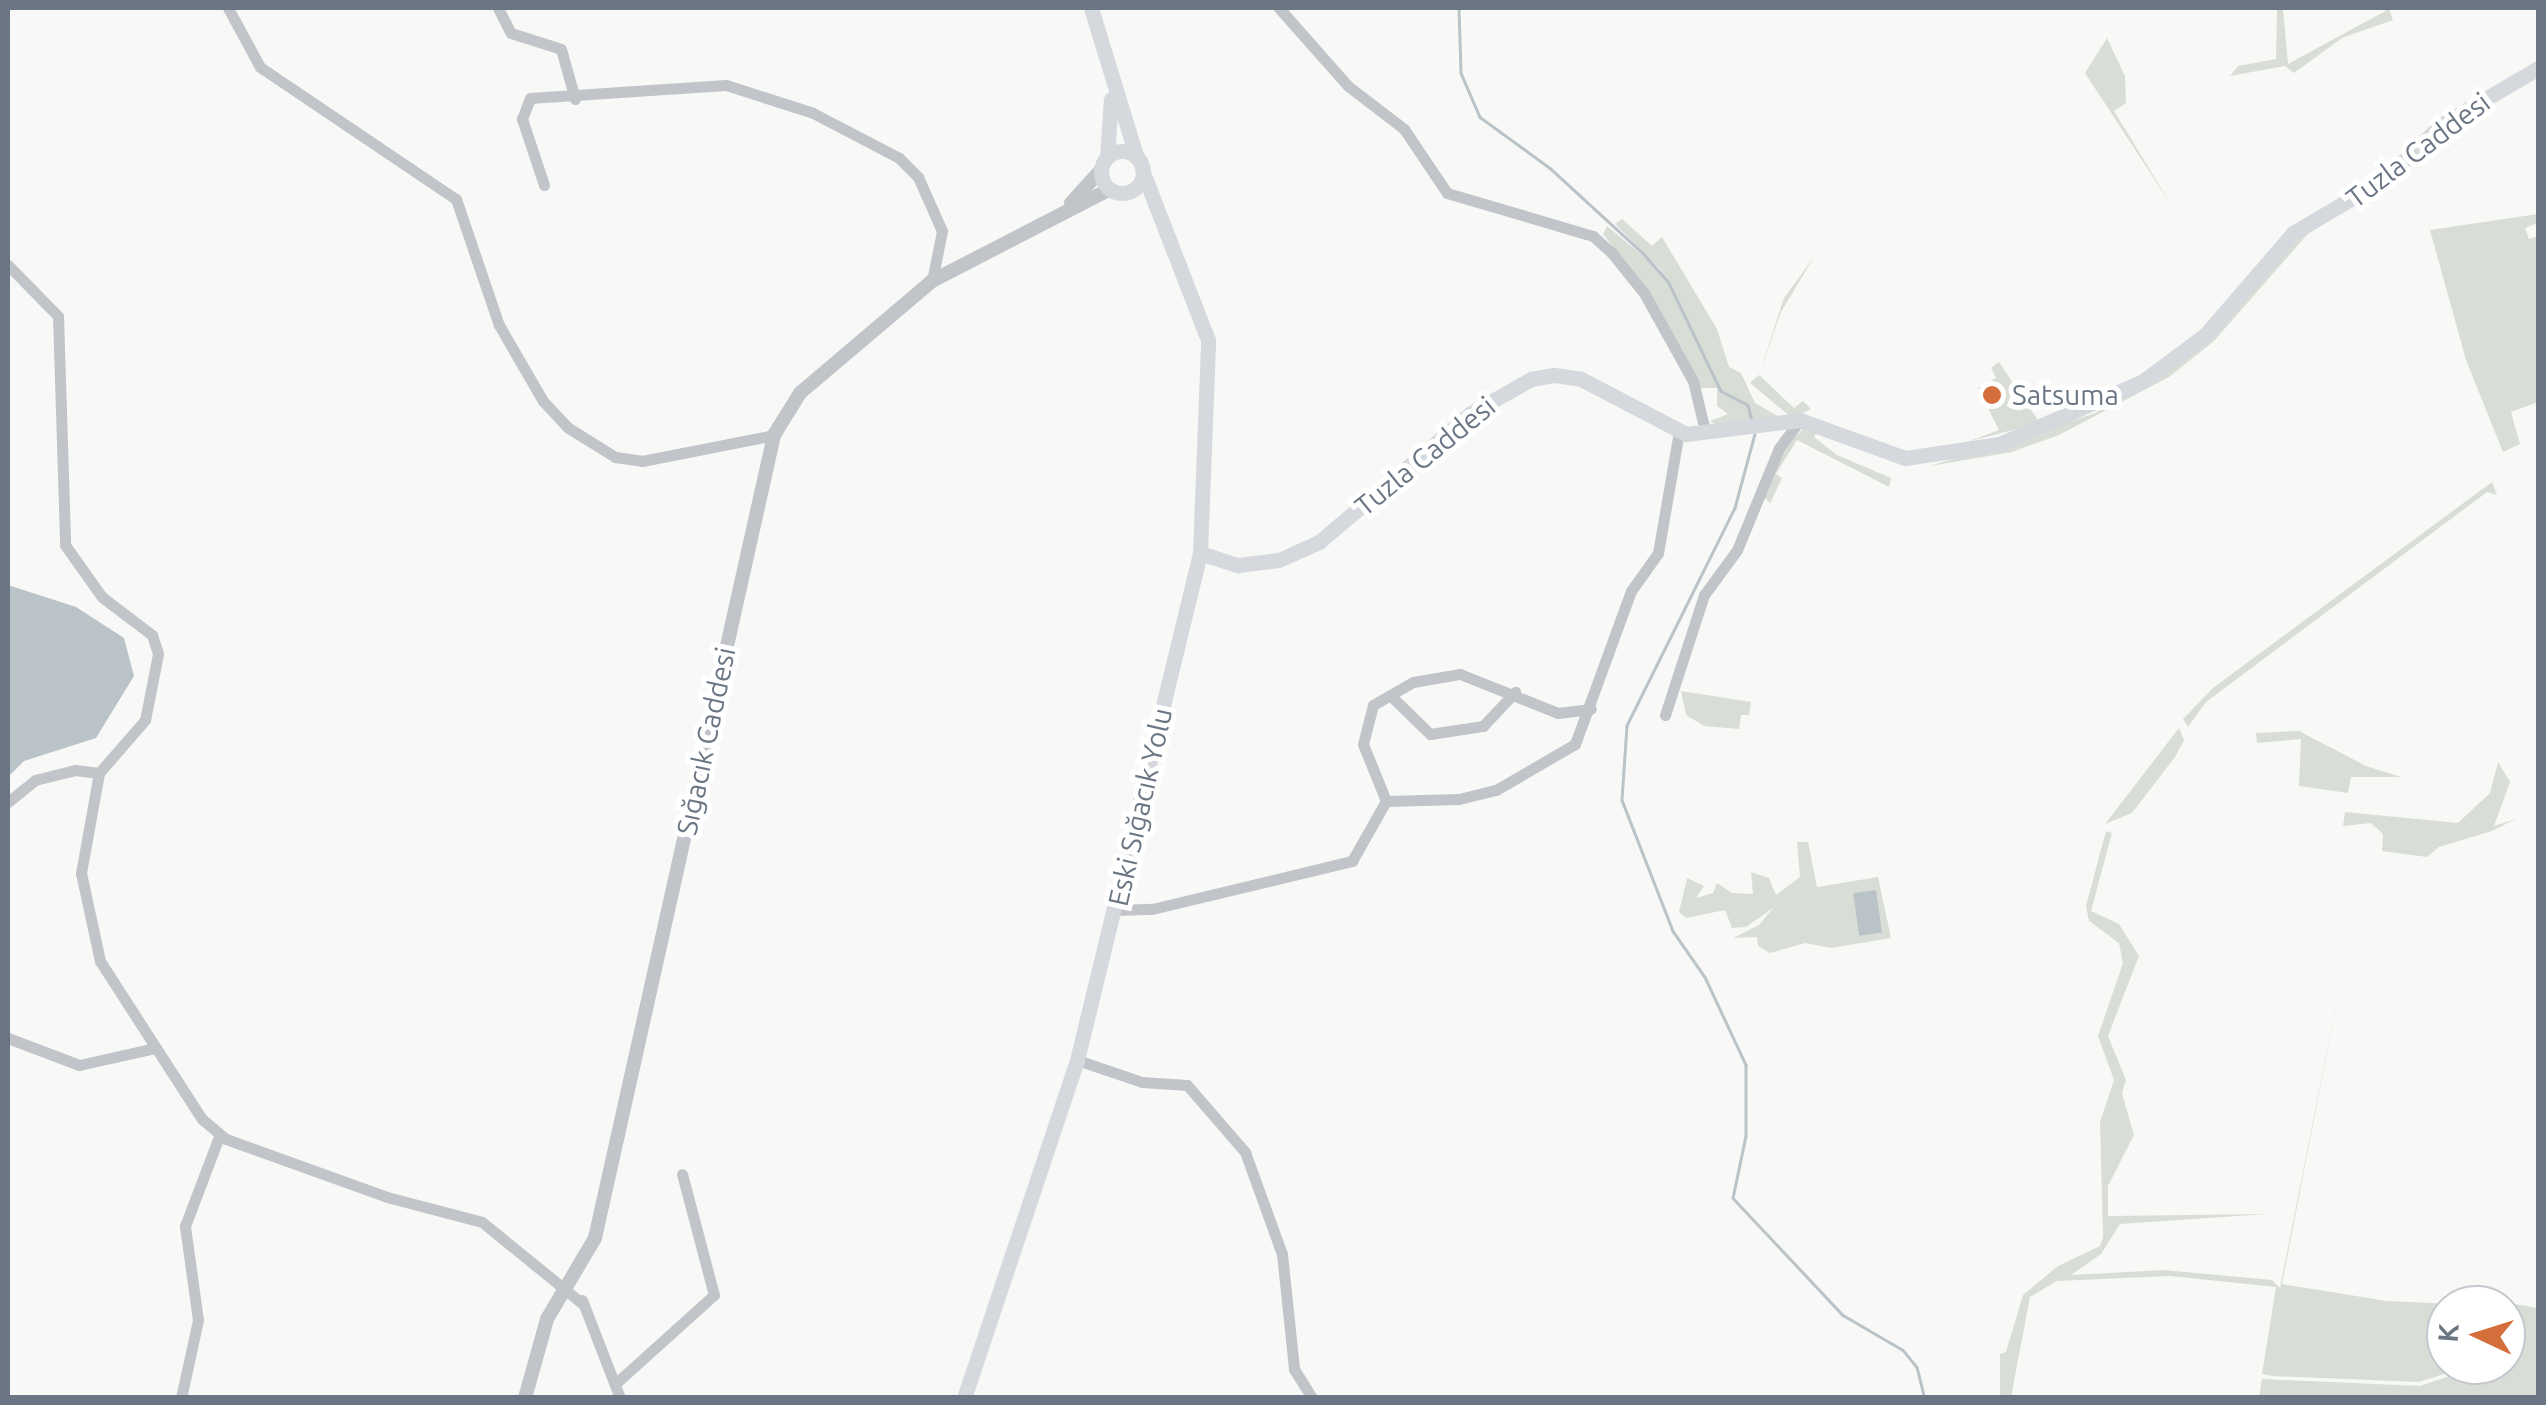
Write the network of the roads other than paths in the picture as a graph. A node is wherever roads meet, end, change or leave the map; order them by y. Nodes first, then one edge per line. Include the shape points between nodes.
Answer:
1 (228, 8) edge
2 (498, 8) edge
3 (1091, 8) edge
4 (1279, 8) edge
5 (1107, 65) junction
6 (2538, 68) edge
7 (575, 99) junction
8 (1104, 164) junction
9 (1140, 164) junction
10 (544, 185) dead end
11 (1116, 190) junction
12 (1156, 208) junction
13 (1062, 209) junction
14 (8, 266) edge
15 (932, 282) junction
16 (1800, 420) junction
17 (1679, 432) junction
18 (1714, 432) junction
19 (774, 434) junction
20 (1200, 553) junction
21 (1515, 692) junction
22 (1390, 695) junction
23 (1591, 709) junction
24 (1665, 714) dead end
25 (99, 773) junction
26 (1386, 801) junction
27 (8, 802) edge
28 (1118, 910) junction
29 (8, 1038) edge
30 (151, 1049) junction
31 (1077, 1060) junction
32 (220, 1134) junction
33 (682, 1174) dead end
34 (569, 1278) junction
35 (615, 1384) junction
36 (181, 1398) edge
37 (525, 1398) edge
38 (620, 1398) edge
39 (964, 1398) edge
40 (1312, 1398) edge

1 - 19 street via 260,67 456,199 499,325 543,401 567,426 615,456 642,461
2 - 7 street via 510,34 561,49
3 - 5 main road
4 - 18 street via 1348,86 1404,129 1448,193 1593,236 1611,252 1644,293
5 - 8 main road via 1113,120
5 - 9 main road, Eski Sığacık Yolu
6 - 16 main road, Tuzla Caddesi via 2440,126 2386,178 2292,233 2205,334 2097,405 2000,444 1923,458 1868,449
7 - 10 street via 525,101 524,131
7 - 15 street via 726,85 871,140 918,176 936,210 942,230
8 - 9 main road via 1119,151
8 - 11 main road
8 - 13 street
9 - 11 main road via 1139,183
9 - 12 main road, Eski Sığacık Yolu
11 - 12 main road
11 - 13 street
12 - 20 main road, Eski Sığacık Yolu via 1208,340
13 - 15 street, Sığacık Caddesi
14 - 25 street via 58,316 65,545 102,597 152,634 158,654 145,720
15 - 19 street, Sığacık Caddesi via 800,393
16 - 18 main road, Tuzla Caddesi
16 - 24 street via 1779,448 1737,550 1704,595
17 - 18 main road, Tuzla Caddesi
17 - 20 main road, Tuzla Caddesi via 1581,379 1531,378 1472,413 1319,542 1279,560 1238,564
17 - 23 street via 1658,553 1631,591
19 - 34 street, Sığacık Caddesi via 595,1238
20 - 28 main road, Eski Sığacık Yolu
21 - 22 street via 1460,674 1434,674
21 - 22 street via 1482,726 1447,734 1418,728
21 - 23 street via 1558,713
22 - 26 street via 1373,704 1362,744
23 - 26 street via 1575,744 1496,790 1459,799
25 - 27 street via 75,770 35,780
25 - 30 street via 81,873 100,961
26 - 28 street via 1352,862 1152,910
28 - 31 main road, Eski Sığacık Yolu
29 - 30 street via 79,1064
30 - 32 street via 187,1102
31 - 39 main road, Eski Sığacık Yolu
31 - 40 street via 1142,1082 1187,1085 1245,1152 1282,1254 1294,1369
32 - 34 street via 387,1197 482,1222
32 - 36 street via 185,1226 198,1320
33 - 35 street via 714,1295
34 - 35 street
34 - 37 street, Sığacık Caddesi via 547,1320
35 - 38 street

